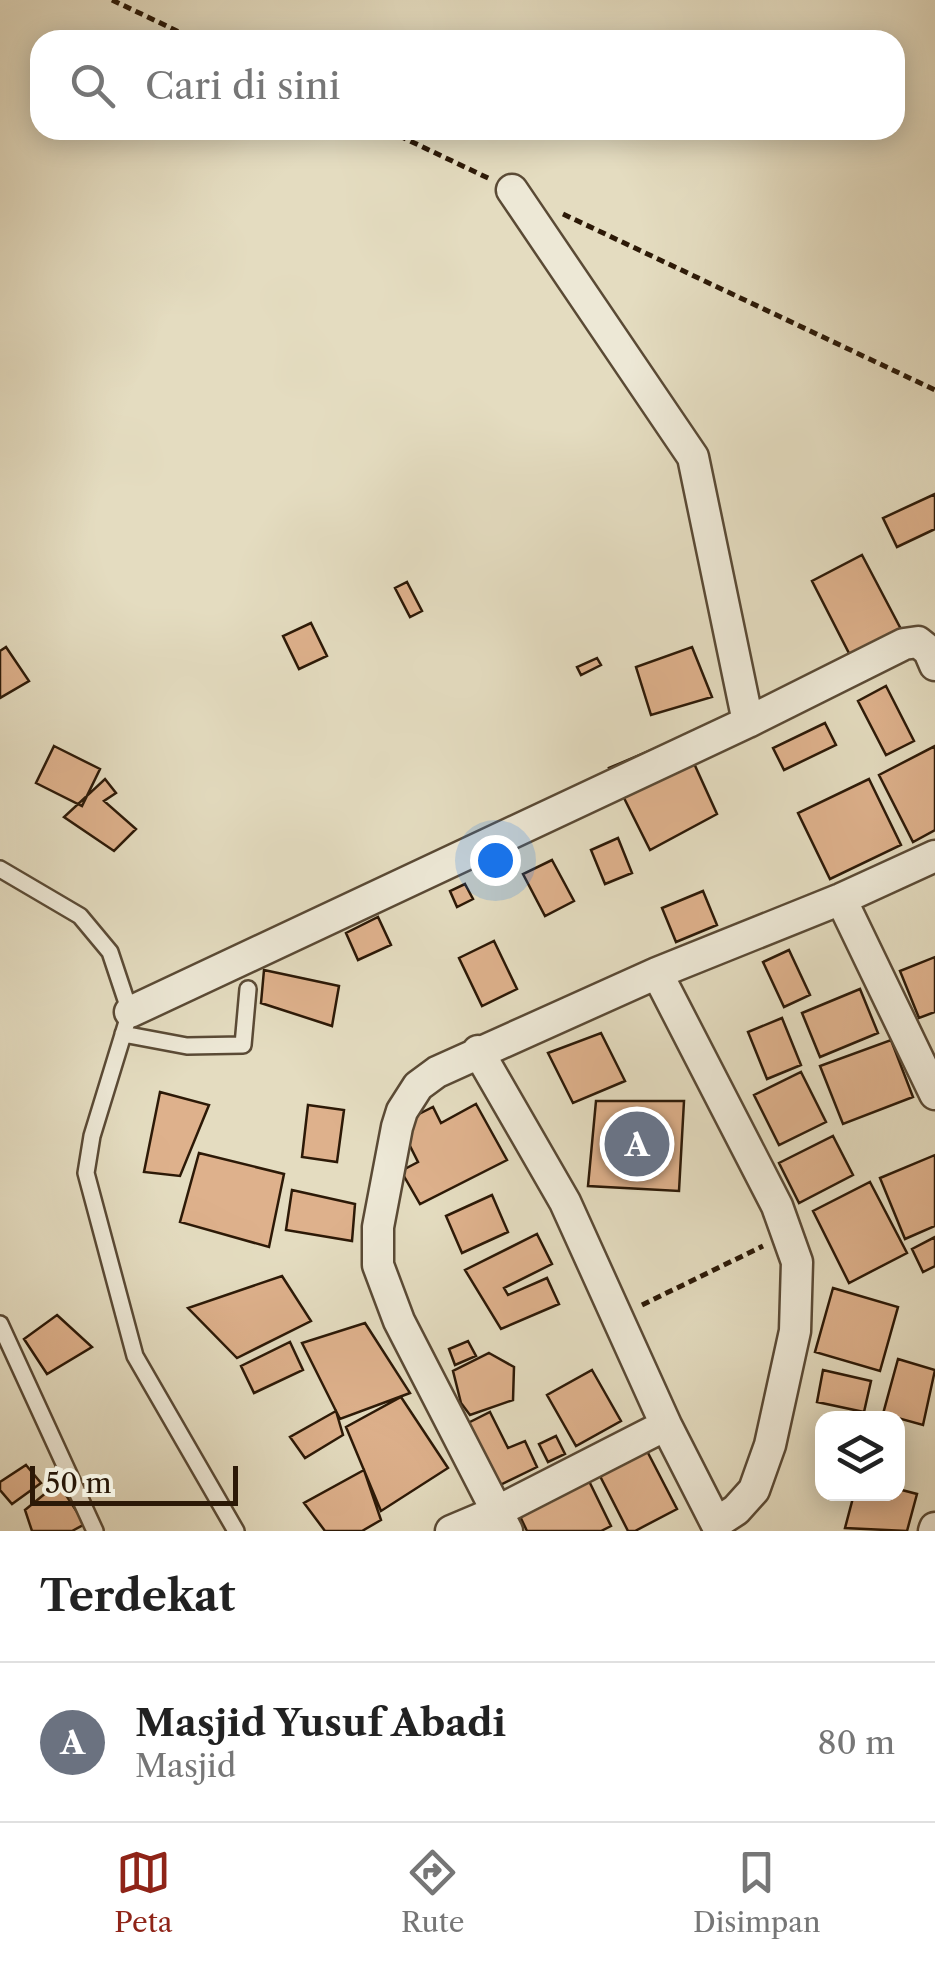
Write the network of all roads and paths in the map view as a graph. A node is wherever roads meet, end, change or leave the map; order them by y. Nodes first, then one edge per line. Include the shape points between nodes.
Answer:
1 (112, 0) edge
2 (175, 30) edge
3 (407, 140) edge
4 (512, 190) junction
5 (935, 390) edge
6 (935, 665) edge
7 (748, 722) junction
8 (935, 856) edge
9 (0, 869) edge
10 (841, 900) junction
11 (657, 973) junction
12 (248, 989) dead end
13 (126, 1023) junction
14 (478, 1051) junction
15 (935, 1094) edge
16 (788, 1234) junction
17 (617, 1317) junction
18 (0, 1324) edge
19 (666, 1426) junction
20 (502, 1521) edge
21 (718, 1527) edge
22 (95, 1531) edge
23 (236, 1531) edge
24 (450, 1531) edge

1 - 2 path
3 - 4 path
4 - 5 path
4 - 7 street via 692,457
6 - 7 street via 918,642 904,644
7 - 13 street
8 - 10 street
9 - 13 lane via 80,916 110,952
10 - 11 street
10 - 15 street
11 - 14 street
11 - 16 street
12 - 13 lane via 243,1045 187,1046
13 - 23 lane via 86,1173 135,1356
14 - 17 street via 565,1202
14 - 20 street via 418,1086 402,1111 378,1226 378,1265 399,1322
16 - 17 path
16 - 21 street via 797,1262 794,1331 770,1445 754,1490
17 - 19 street
18 - 22 lane
19 - 20 street
19 - 21 street
20 - 24 street

